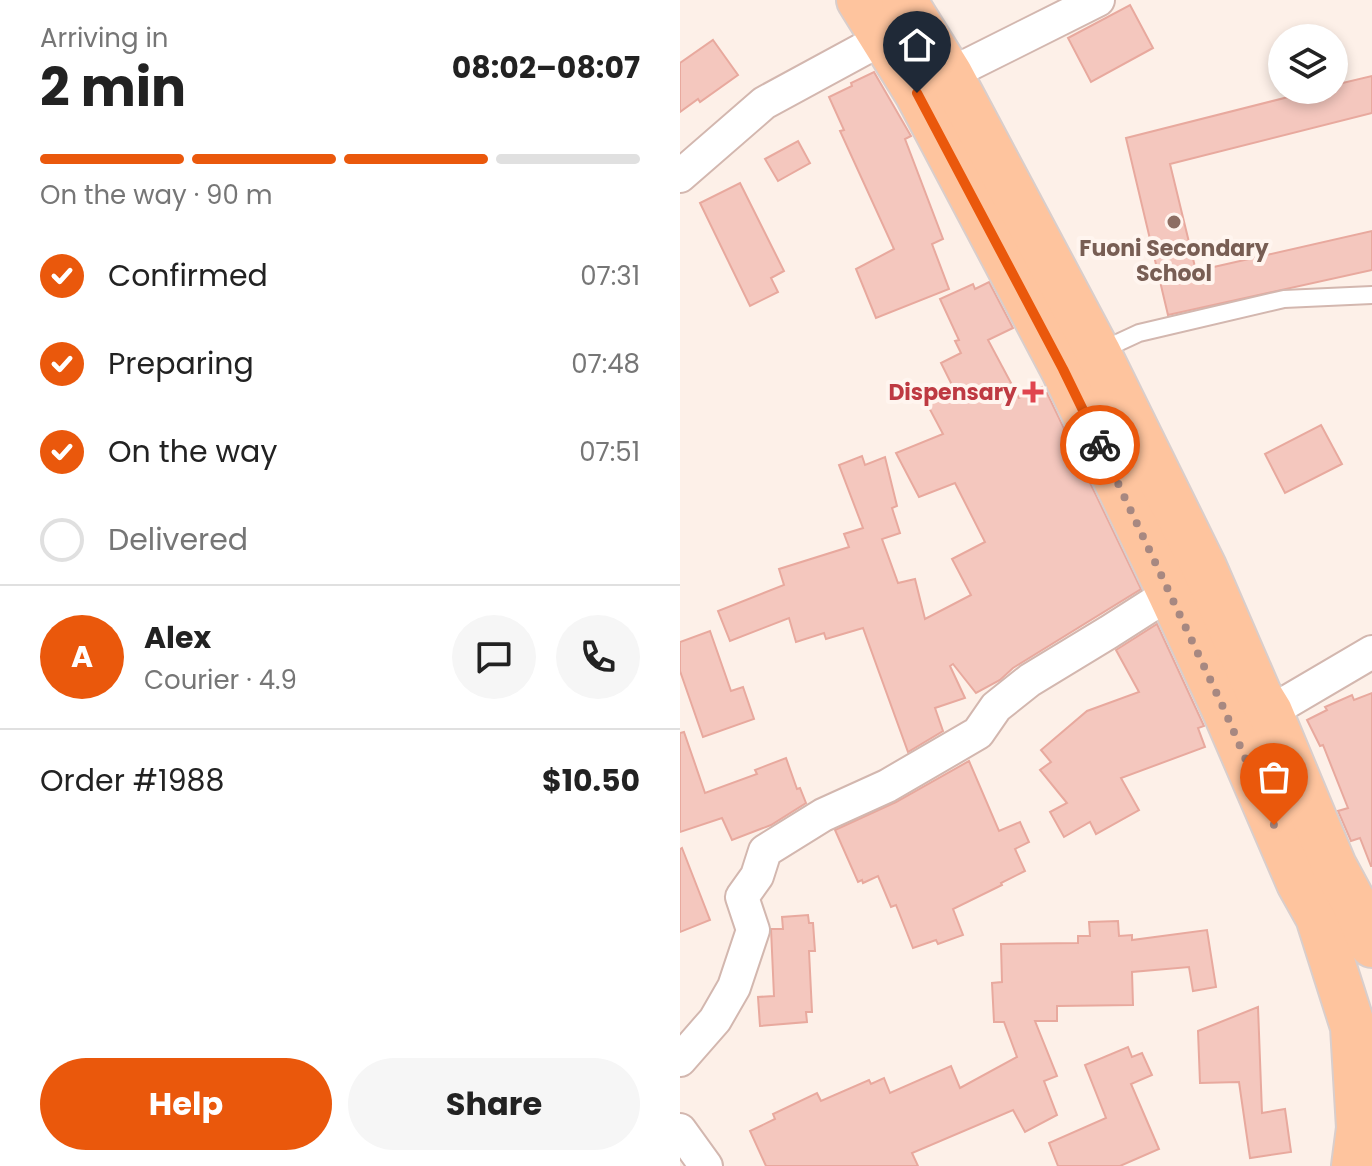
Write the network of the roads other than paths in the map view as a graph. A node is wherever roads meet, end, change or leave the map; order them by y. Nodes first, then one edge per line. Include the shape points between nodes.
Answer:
1 (859, 0) edge
2 (904, 0) edge
3 (1098, 0) edge
4 (884, 40) junction
5 (950, 74) junction
6 (680, 176) edge
7 (1372, 295) edge
8 (1098, 352) junction
9 (1170, 593) junction
10 (1372, 652) edge
11 (1270, 712) junction
12 (1363, 915) edge
13 (1372, 945) edge
14 (680, 1060) edge
15 (680, 1130) edge
16 (706, 1166) edge
17 (1354, 1166) edge

1 - 4 main road
2 - 5 main road
3 - 5 street
4 - 6 street via 764,103
4 - 9 main road via 1063,369
5 - 8 main road
7 - 8 lane via 1284,299 1139,333
8 - 11 main road
9 - 14 street via 1030,680 996,707 978,733 765,851 757,876 742,897 753,930 734,987 715,1020
9 - 17 main road via 1318,917 1343,993 1353,1027 1359,1128
10 - 11 street
11 - 12 main road via 1334,866
12 - 13 main road
15 - 16 street

